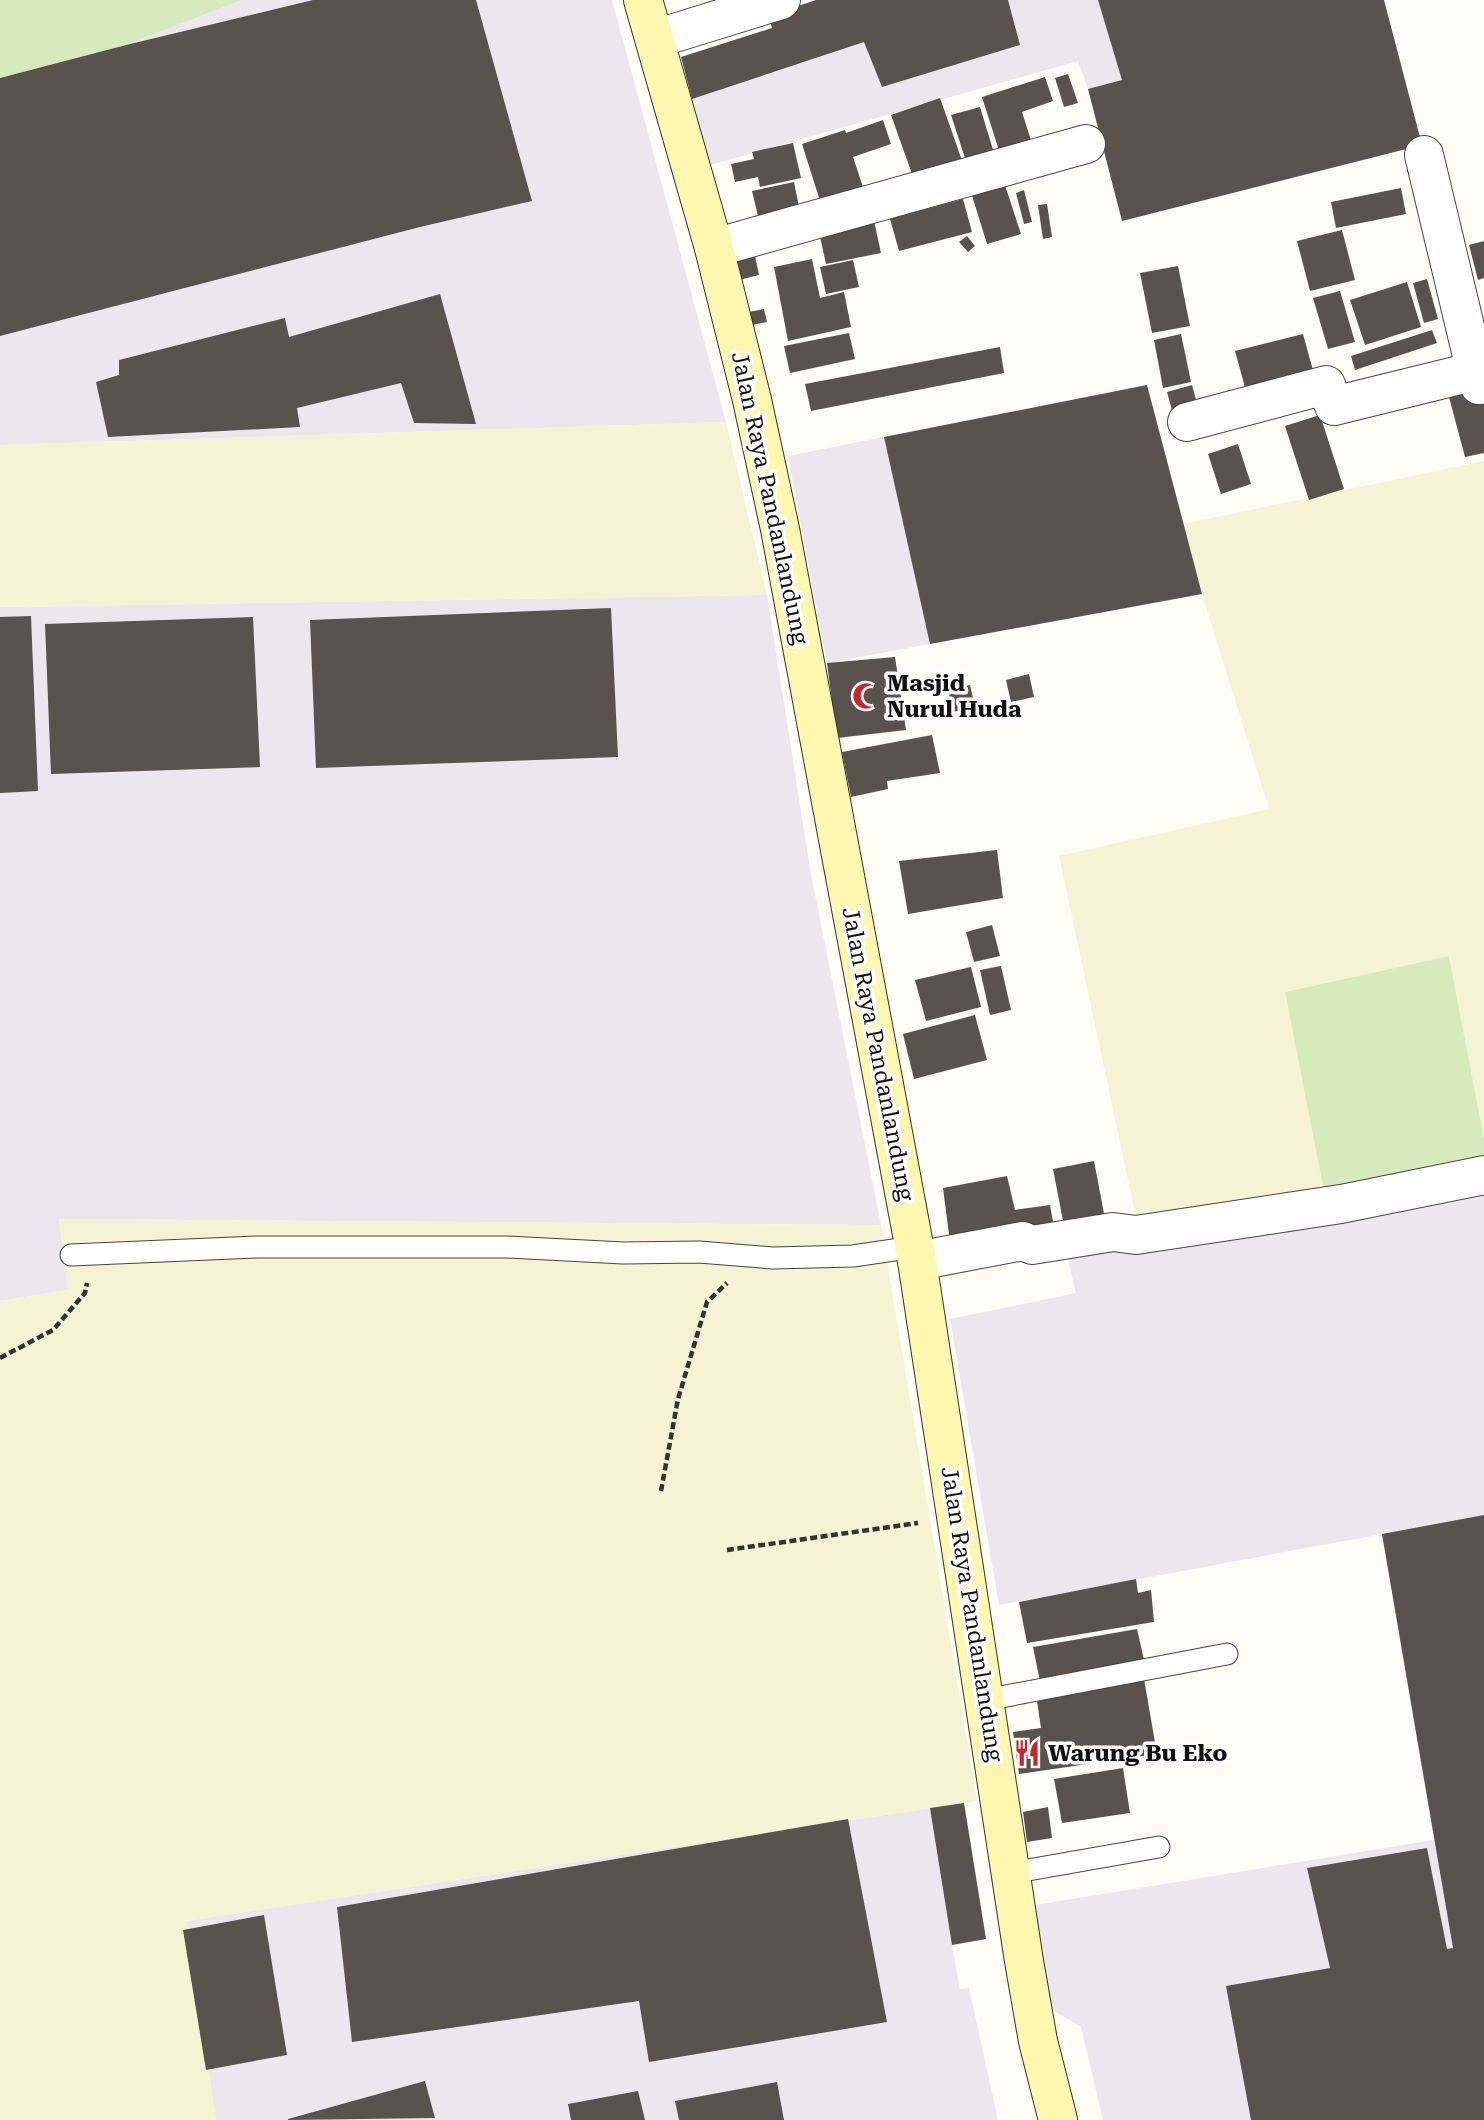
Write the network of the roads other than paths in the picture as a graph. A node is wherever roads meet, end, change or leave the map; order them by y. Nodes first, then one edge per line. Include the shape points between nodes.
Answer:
1 (643, 0) edge
2 (781, 0) edge
3 (655, 39) junction
4 (1086, 144) dead end
5 (1424, 155) dead end
6 (713, 248) junction
7 (1480, 378) edge
8 (1187, 422) dead end
9 (1484, 1175) edge
10 (81, 1254) road end
11 (916, 1254) junction
12 (1227, 1654) dead end
13 (985, 1700) junction
14 (1158, 1847) dead end
15 (1011, 1872) junction
16 (1058, 2120) edge

1 - 3 street, Jalan Raya Pandanlandung
2 - 3 street
3 - 6 street, Jalan Raya Pandanlandung
4 - 6 street
5 - 7 street
6 - 11 street, Jalan Raya Pandanlandung via 780,529
7 - 8 street via 1334,406 1326,385
9 - 11 street via 1136,1235 1113,1232 1032,1245 1023,1241
10 - 11 lane via 257,1247 507,1247 773,1258
11 - 13 street, Jalan Raya Pandanlandung
12 - 13 lane
13 - 15 street, Jalan Raya Pandanlandung
14 - 15 lane
15 - 16 street, Jalan Raya Pandanlandung via 1038,2041

